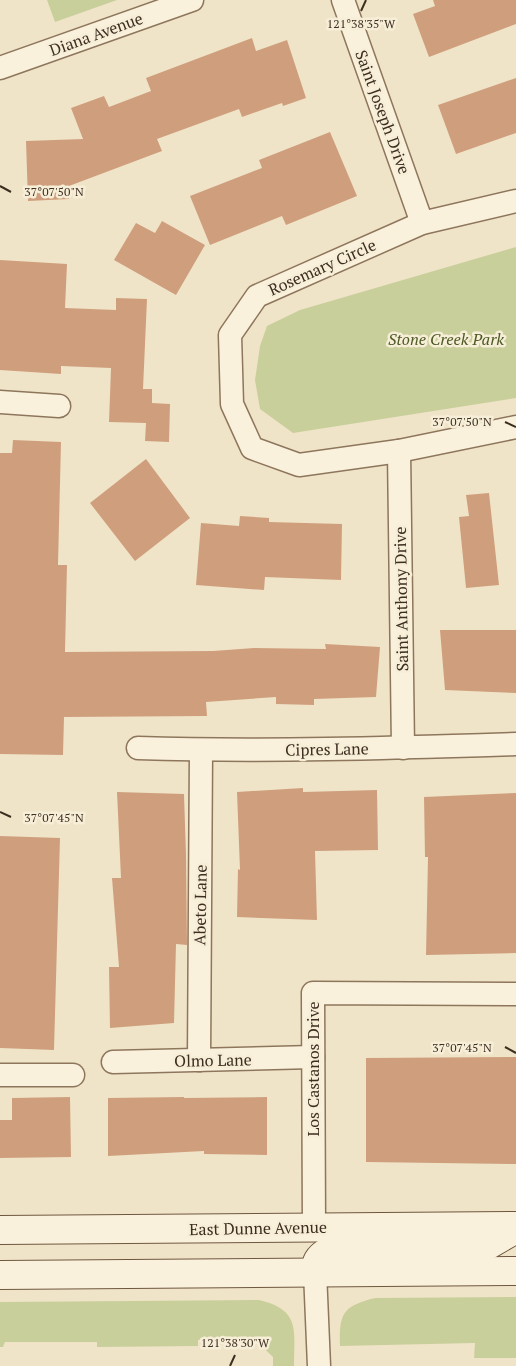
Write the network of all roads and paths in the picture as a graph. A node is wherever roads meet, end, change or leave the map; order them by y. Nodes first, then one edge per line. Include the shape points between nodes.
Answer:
1 (192, 0) edge
2 (343, 0) edge
3 (0, 68) edge
4 (516, 201) edge
5 (422, 223) junction
6 (0, 402) edge
7 (59, 406) dead end
8 (516, 427) edge
9 (399, 451) junction
10 (516, 744) edge
11 (138, 748) dead end
12 (403, 748) junction
13 (201, 750) junction
14 (516, 994) edge
15 (313, 1057) junction
16 (199, 1060) junction
17 (113, 1062) dead end
18 (73, 1074) dead end
19 (0, 1075) edge
20 (314, 1227) junction
21 (516, 1227) edge
22 (0, 1230) edge
23 (516, 1270) edge
24 (315, 1272) junction
25 (0, 1275) edge
26 (318, 1366) edge

1 - 3 street, Diana Avenue
2 - 5 street, Saint Joseph Drive
4 - 5 street, Rosemary Circle
5 - 9 street, Rosemary Circle via 257,296 230,335 232,404 252,448 299,465
6 - 7 street
8 - 9 street, Rosemary Circle
9 - 12 street, Saint Anthony Drive
10 - 12 street, Cipres Lane
11 - 13 street, Cipres Lane
12 - 13 street, Cipres Lane
13 - 16 street, Abeto Lane
14 - 15 street, Los Castanos Drive via 313,993
15 - 16 street, Olmo Lane
15 - 20 street, Los Castanos Drive
16 - 17 street, Olmo Lane
18 - 19 street
20 - 21 main road, East Dunne Avenue
20 - 22 main road, East Dunne Avenue
21 - 24 main road via 480,1250 327,1252 319,1256
23 - 24 main road
24 - 25 main road
24 - 26 street

